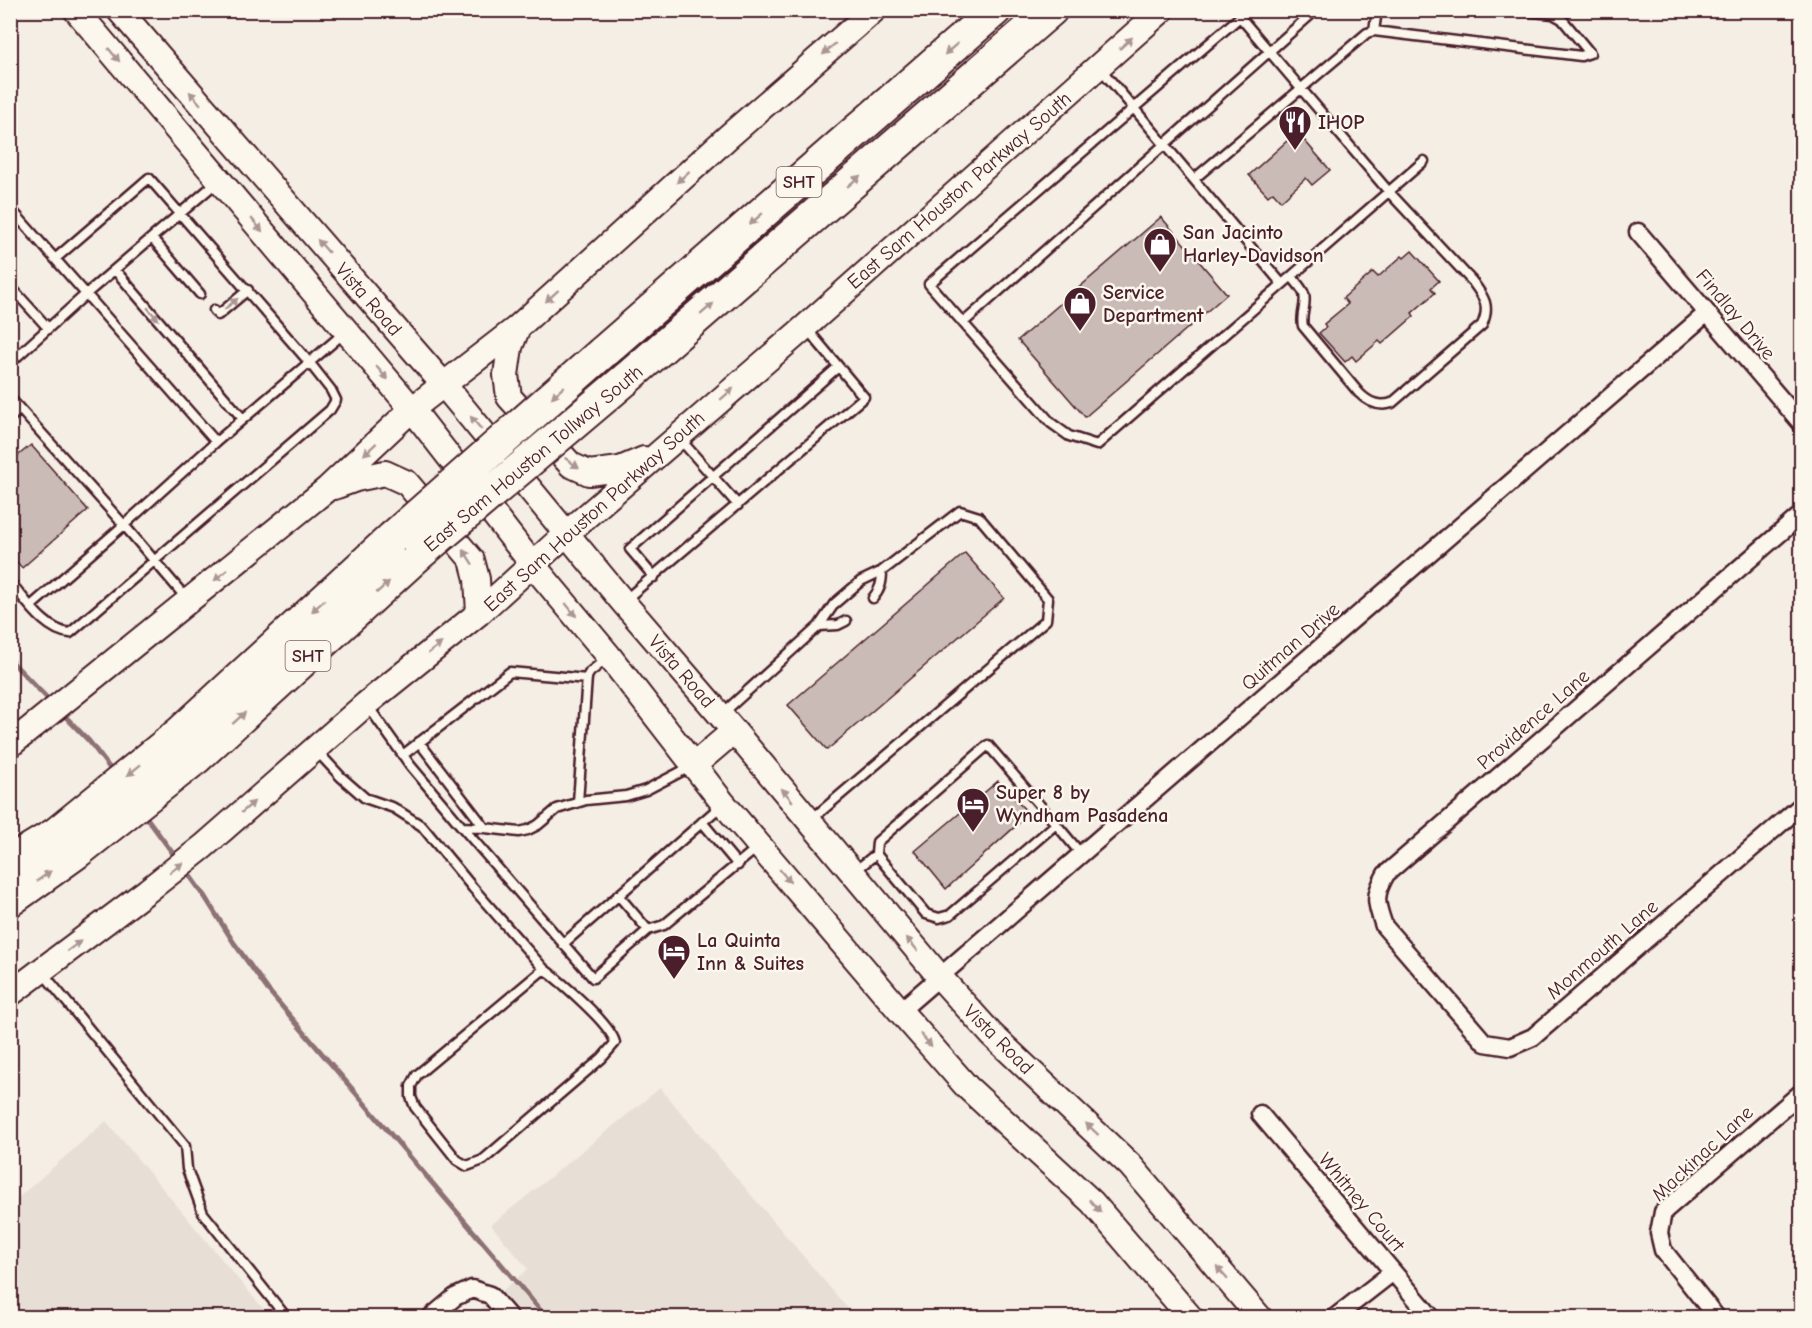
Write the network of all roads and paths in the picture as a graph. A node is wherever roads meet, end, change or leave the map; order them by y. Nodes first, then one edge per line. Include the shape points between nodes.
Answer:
1 (76, 10) edge
2 (119, 10) edge
3 (874, 10) edge
4 (995, 10) edge
5 (1052, 10) edge
6 (1162, 10) edge
7 (1248, 10) edge
8 (1316, 10) edge
9 (1377, 10) edge
10 (1513, 10) edge
11 (1240, 17) junction
12 (1374, 31) junction
13 (1269, 52) junction
14 (1099, 67) junction
15 (1301, 89) junction
16 (1134, 108) junction
17 (1165, 144) junction
18 (246, 157) junction
19 (1424, 161) dead end
20 (1194, 179) junction
21 (220, 180) junction
22 (1389, 192) junction
23 (10, 208) edge
24 (181, 213) junction
25 (1638, 232) dead end
26 (152, 238) junction
27 (55, 259) junction
28 (114, 270) junction
29 (1292, 277) junction
30 (1282, 284) junction
31 (10, 286) edge
32 (248, 290) junction
33 (86, 294) junction
34 (200, 294) dead end
35 (214, 310) dead end
36 (1707, 313) junction
37 (963, 322) junction
38 (518, 327) junction
39 (805, 327) junction
40 (48, 328) junction
41 (347, 331) junction
42 (309, 362) junction
43 (10, 363) edge
44 (837, 368) junction
45 (444, 385) junction
46 (10, 398) edge
47 (20, 409) junction
48 (412, 409) junction
49 (10, 418) edge
50 (243, 419) junction
51 (1802, 424) edge
52 (678, 436) junction
53 (216, 442) junction
54 (659, 452) junction
55 (713, 476) junction
56 (327, 489) junction
57 (738, 505) junction
58 (1802, 514) edge
59 (124, 525) junction
60 (567, 533) junction
61 (155, 561) junction
62 (533, 565) junction
63 (882, 571) junction
64 (654, 577) junction
65 (10, 582) edge
66 (873, 598) dead end
67 (189, 601) junction
68 (623, 602) junction
69 (32, 606) junction
70 (479, 613) junction
71 (846, 621) dead end
72 (819, 626) junction
73 (609, 656) junction
74 (587, 679) junction
75 (366, 704) junction
76 (727, 723) junction
77 (18, 740) edge
78 (419, 742) junction
79 (188, 745) junction
80 (314, 749) junction
81 (403, 755) junction
82 (693, 765) junction
83 (578, 802) junction
84 (723, 803) junction
85 (1802, 805) edge
86 (809, 821) junction
87 (702, 822) junction
88 (1056, 825) junction
89 (462, 827) junction
90 (485, 828) junction
91 (66, 843) junction
92 (759, 846) junction
93 (876, 854) junction
94 (1081, 854) junction
95 (10, 862) edge
96 (738, 865) junction
97 (853, 873) junction
98 (618, 895) junction
99 (10, 900) edge
100 (648, 930) junction
101 (563, 944) junction
102 (544, 969) junction
103 (41, 970) junction
104 (939, 976) junction
105 (1429, 979) joint
106 (10, 994) edge
107 (900, 1011) junction
108 (1802, 1092) edge
109 (1260, 1114) dead end
110 (1393, 1272) junction
111 (1715, 1315) edge
112 (287, 1317) edge
113 (430, 1317) edge
114 (510, 1317) edge
115 (1191, 1317) edge
116 (1260, 1317) edge
117 (1334, 1317) edge
118 (1432, 1317) edge

1 -> 21 street, Vista Road
18 -> 2 street, Vista Road
3 -> 38 street
4 -> 79 highway, East Sam Houston Tollway South / SHT, bridge via 392,538
79 -> 5 highway, East Sam Houston Tollway South / SHT, bridge via 626,379
14 -> 6 street, East Sam Houston Parkway South
7 - 11 lane
8 - 13 lane
9 - 12 lane
10 - 12 lane via 1552,14 1562,19 1590,53 1581,56
11 - 13 lane
11 - 16 lane
12 - 15 lane
13 - 15 lane
13 - 17 lane
14 - 16 lane
14 - 39 street, East Sam Houston Parkway South
15 - 20 lane
15 - 22 lane
16 - 17 lane
16 - 37 lane via 929,284
17 - 20 lane
17 - 37 lane
18 - 21 street
45 -> 18 street, Vista Road
19 - 22 lane
20 - 30 lane
21 - 24 lane
21 -> 41 street, Vista Road
22 - 29 lane
22 - 29 lane via 1482,295 1486,306 1482,325 1392,403 1377,405 1367,401 1303,326 1304,295
23 - 27 lane
24 - 26 lane
24 - 27 lane via 149,178
24 - 32 lane
25 - 36 street, Findlay Drive
26 - 28 lane
26 - 34 lane
27 - 33 lane
28 - 33 lane
28 -> 50 lane
29 - 30 lane
30 - 37 lane via 1097,445 1069,436 1051,423
31 - 40 lane
35 -> 32 lane via 218,315
32 - 42 lane
33 - 40 lane
33 - 53 lane
36 - 51 street, Findlay Drive
36 - 94 street, Quitman Drive
38 - 45 street
38 -> 54 street via 506,375 509,397 571,465 589,473 620,469
39 - 44 lane
52 -> 39 street, East Sam Houston Parkway South
40 - 43 lane
41 - 42 lane
41 -> 48 street, Vista Road
42 - 50 lane
42 - 61 lane via 336,400 330,410
44 - 55 lane
44 - 57 lane via 864,397
45 - 48 street
60 -> 45 street, Vista Road
46 - 47 lane
47 - 49 lane
47 - 59 lane
48 -> 56 street
48 - 62 street, Vista Road
50 - 53 lane
52 - 54 street, East Sam Houston Parkway South
52 - 55 lane
53 - 59 lane
54 - 60 street, East Sam Houston Parkway South
55 - 57 lane
55 - 64 lane via 630,549
56 -> 67 street
70 -> 56 street via 472,560 407,483 385,473
57 - 64 lane
58 - 105 street, Providence Lane via 1386,874 1378,888 1376,906 1384,926
59 - 61 lane
59 - 69 lane
60 - 62 street, East Sam Houston Parkway South
60 - 68 street, Vista Road
61 - 67 lane
61 - 69 lane via 70,633 50,627
62 - 70 street, East Sam Houston Parkway South
62 -> 73 street, Vista Road
63 - 66 lane via 879,591
63 - 72 lane via 843,596
63 - 86 lane via 960,511 979,517 1048,599 1046,620
64 - 68 lane
65 - 69 lane
67 - 77 street
68 - 76 street, Vista Road
75 -> 70 street, East Sam Houston Parkway South
71 - 72 lane
72 - 76 lane
73 - 74 lane
73 - 82 street, Vista Road
74 - 78 lane via 510,672
74 - 83 lane
75 - 80 street, East Sam Houston Parkway South
75 - 81 lane
76 - 82 street
86 -> 76 street, Vista Road
78 - 81 lane
78 - 90 lane
79 - 91 highway, East Sam Houston Tollway South / SHT
80 - 102 lane via 365,798 394,808 422,826
103 -> 80 street, East Sam Houston Parkway South via 204,846
81 - 89 lane
82 - 83 lane via 646,790
82 - 84 street, Vista Road
83 - 90 lane via 557,809 528,830
84 - 87 lane
84 - 92 street, Vista Road
85 - 105 street, Monmouth Lane via 1533,1036 1510,1047 1485,1043
86 - 97 street, Vista Road
87 - 96 lane
87 - 98 lane
88 - 93 lane via 950,915 939,918 926,914
88 - 93 lane via 988,746 877,842
88 - 94 lane
89 - 90 lane
89 - 101 lane
91 - 95 highway, East Sam Houston Tollway South / SHT
99 -> 91 highway, East Sam Houston Tollway South / SHT
92 - 96 lane
92 -> 107 street, Vista Road
93 - 97 lane
94 - 104 street, Quitman Drive
96 - 100 lane via 664,925
104 -> 97 street, Vista Road
98 - 100 lane
98 - 101 lane
100 - 101 lane via 592,978
102 - 102 lane via 417,1075 411,1086 416,1107 457,1160 467,1166 483,1160 615,1043 606,1027 568,987
103 - 106 street, East Sam Houston Parkway South
103 - 112 lane via 185,1146 202,1213
104 - 107 street, Quitman Drive
116 -> 104 street, Vista Road via 1130,1165 992,1035
107 -> 115 street, Vista Road via 968,1087 1092,1202
108 - 111 street, Mackinac Lane via 1663,1212 1659,1233 1663,1250
109 - 110 street, Whitney Court
110 - 117 street
110 - 118 street, Whitney Court
113 - 114 street via 472,1289 490,1295

